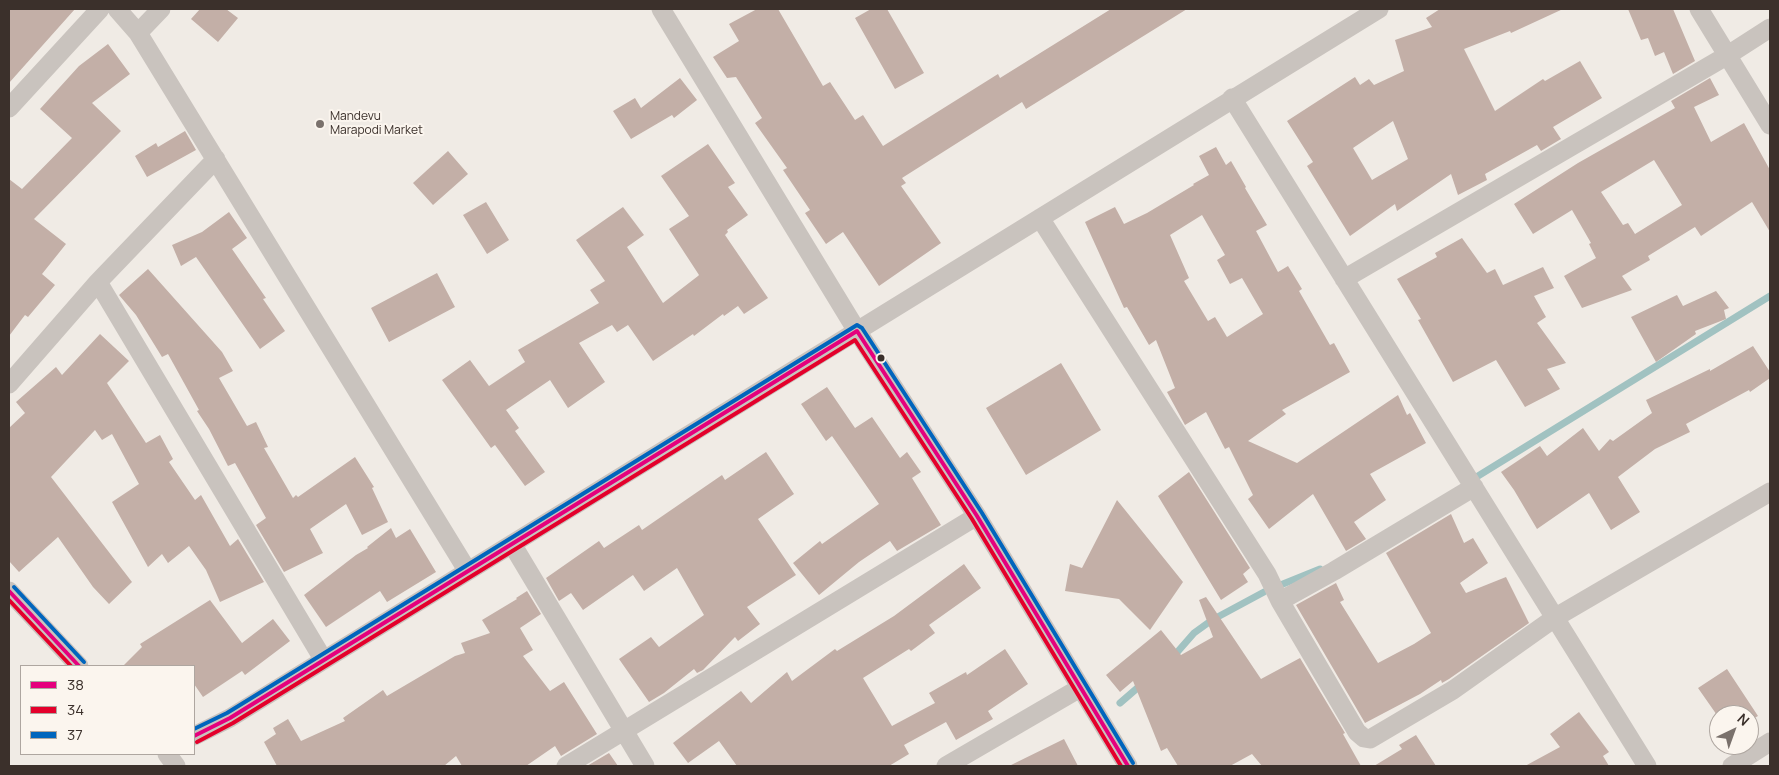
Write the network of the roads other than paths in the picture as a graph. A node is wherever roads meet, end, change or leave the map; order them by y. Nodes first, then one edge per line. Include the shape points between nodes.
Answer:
1 (100, 9) edge
2 (117, 9) edge
3 (161, 9) edge
4 (661, 9) edge
5 (1379, 9) edge
6 (1699, 9) edge
7 (1770, 28) edge
8 (138, 33) junction
9 (1728, 55) junction
10 (1232, 98) junction
11 (9, 108) edge
12 (1770, 125) edge
13 (216, 159) junction
14 (1040, 218) junction
15 (1344, 279) junction
16 (98, 282) junction
17 (857, 331) junction
18 (9, 384) edge
19 (1474, 487) junction
20 (1770, 492) edge
21 (976, 516) junction
22 (512, 544) junction
23 (467, 570) junction
24 (9, 591) edge
25 (1280, 601) junction
26 (1556, 618) junction
27 (323, 659) junction
28 (78, 665) edge
29 (1080, 688) junction
30 (623, 730) junction
31 (195, 736) edge
32 (1770, 742) edge
33 (169, 755) edge
34 (176, 766) edge
35 (566, 766) edge
36 (645, 766) edge
37 (946, 766) edge
38 (1128, 766) edge
39 (1647, 766) edge
40 (1732, 766) edge

1 - 11 street
2 - 8 street
3 - 8 street
4 - 17 street
5 - 10 street
6 - 9 street
7 - 9 street
8 - 13 street
9 - 12 street
9 - 15 street
10 - 14 street
10 - 15 street
13 - 16 street
13 - 23 street
14 - 17 street
14 - 25 street via 1267,574
15 - 19 street
16 - 18 street
16 - 27 street
17 - 21 street
17 - 22 street
19 - 25 street
19 - 26 street
20 - 26 street
21 - 29 street
21 - 30 street
22 - 23 street
22 - 30 street
23 - 27 street
24 - 28 street
25 - 26 street via 1357,732 1370,739 1452,690
26 - 39 street
27 - 31 street via 230,718
29 - 37 street
29 - 38 street
30 - 35 street
30 - 36 street
32 - 40 street
33 - 34 street

